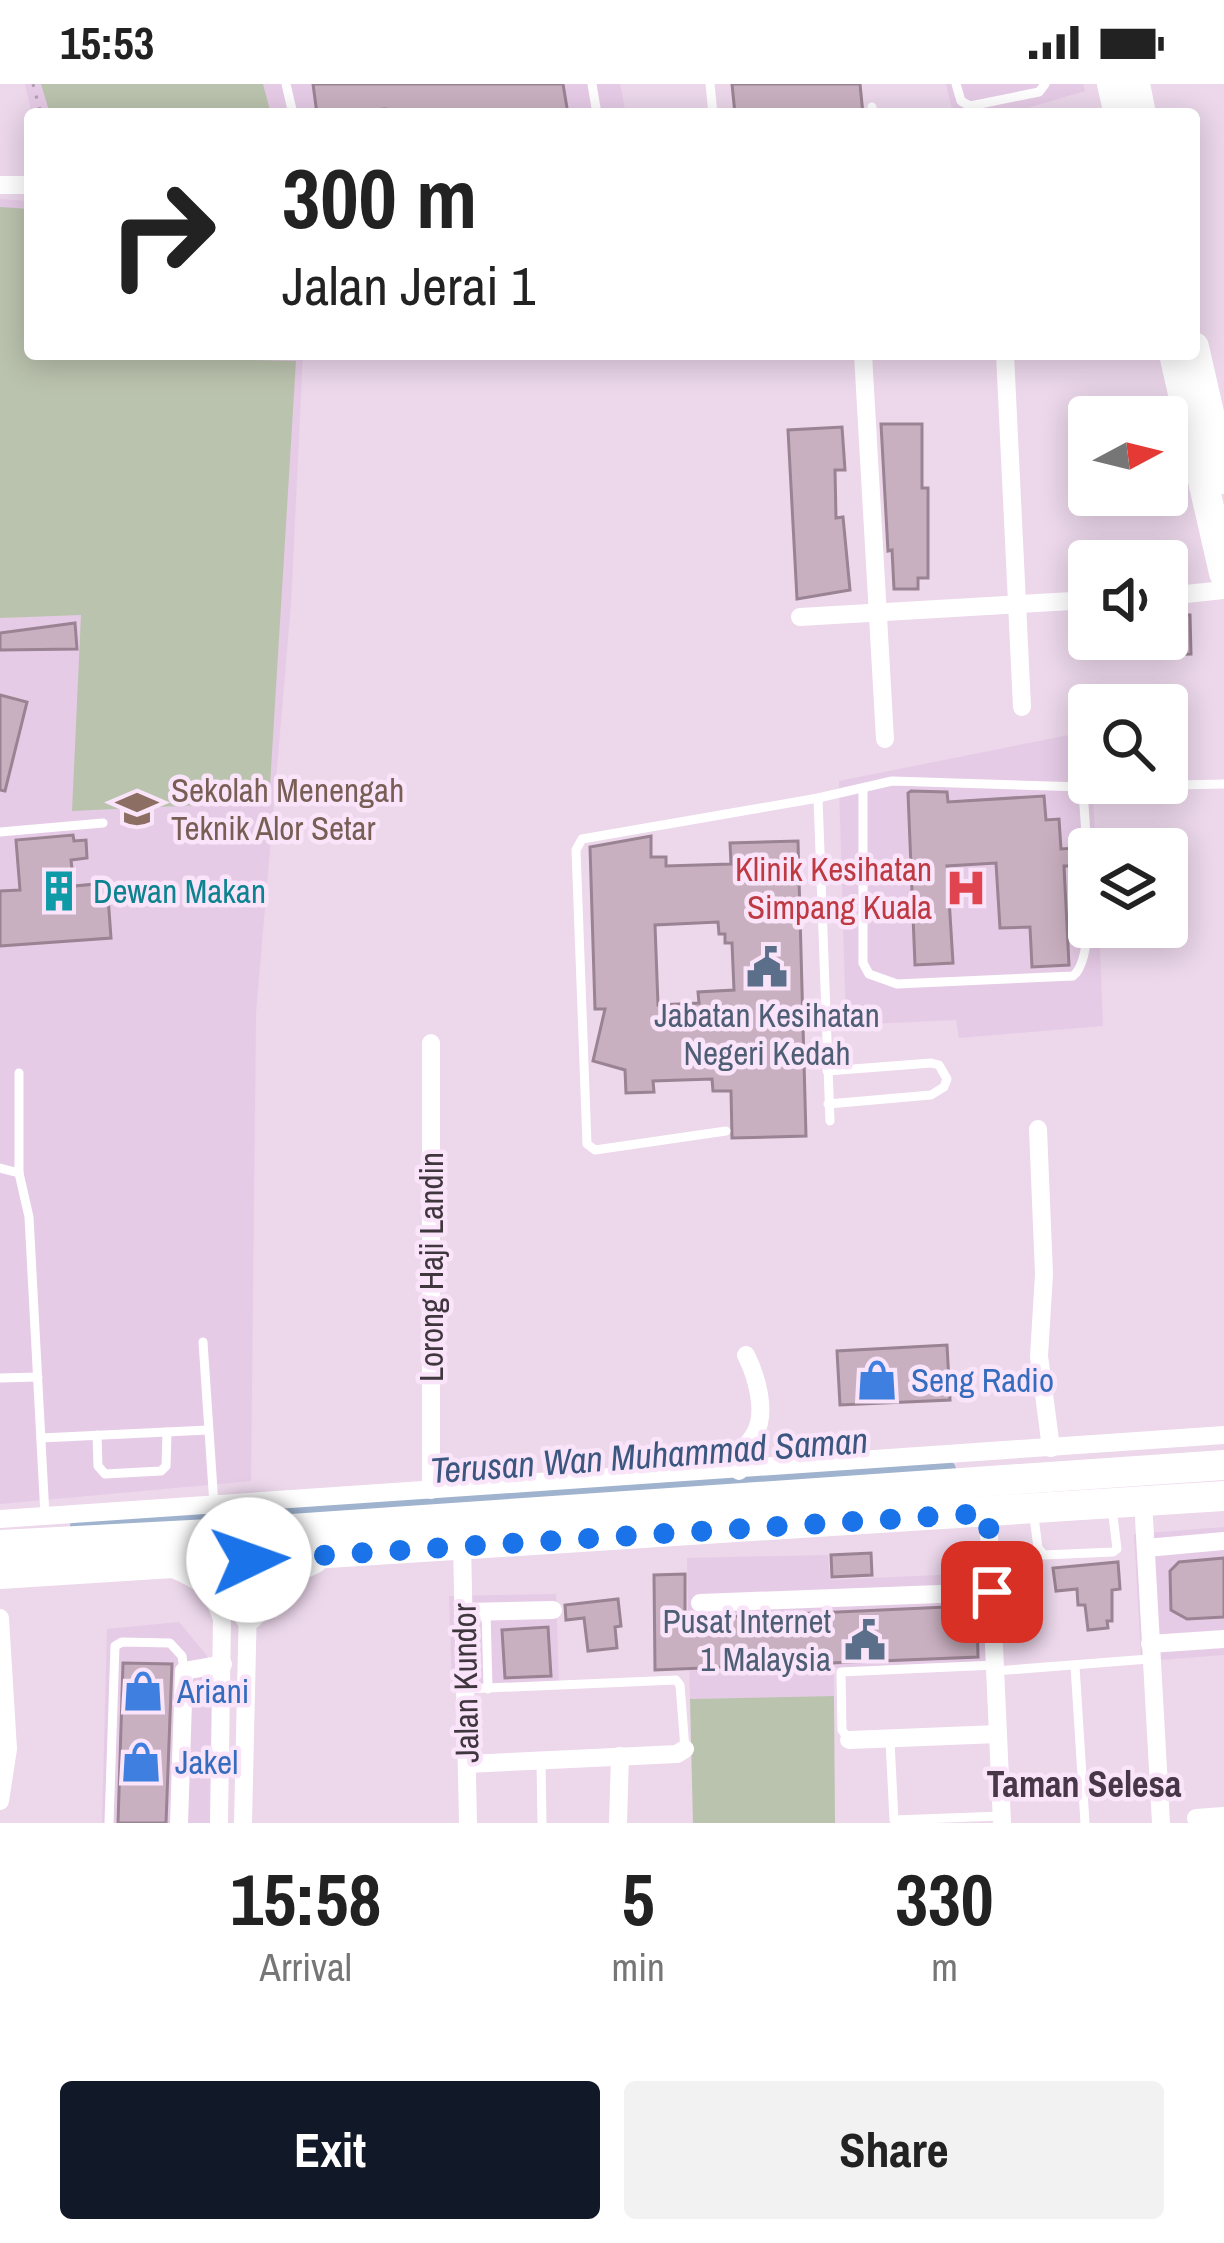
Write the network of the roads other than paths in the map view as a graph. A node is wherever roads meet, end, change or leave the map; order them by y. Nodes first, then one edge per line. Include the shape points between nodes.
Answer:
1 (956, 84) edge
2 (1045, 87) edge
3 (863, 360) edge
4 (1005, 360) edge
5 (1175, 360) edge
6 (1197, 360) edge
7 (1224, 479) edge
8 (1224, 574) edge
9 (1224, 590) edge
10 (1188, 594) edge
11 (1068, 601) edge
12 (1017, 605) junction
13 (878, 612) junction
14 (800, 617) dead end
15 (1022, 707) dead end
16 (885, 739) dead end
17 (1224, 784) edge
18 (1188, 785) edge
19 (1068, 787) edge
20 (863, 788) junction
21 (818, 798) junction
22 (1083, 804) edge
23 (103, 823) dead end
24 (0, 832) edge
25 (431, 1043) dead end
26 (827, 1070) junction
27 (19, 1073) dead end
28 (828, 1104) junction
29 (830, 1121) dead end
30 (1039, 1130) dead end
31 (726, 1131) dead end
32 (0, 1168) edge
33 (19, 1173) junction
34 (203, 1342) dead end
35 (746, 1355) dead end
36 (0, 1378) edge
37 (38, 1378) junction
38 (208, 1430) junction
39 (167, 1432) junction
40 (97, 1435) junction
41 (1224, 1436) edge
42 (40, 1438) junction
43 (1052, 1448) junction
44 (1224, 1466) edge
45 (739, 1471) junction
46 (431, 1490) junction
47 (1224, 1496) edge
48 (1143, 1500) junction
49 (1111, 1502) junction
50 (214, 1504) junction
51 (1033, 1509) junction
52 (988, 1513) junction
53 (0, 1519) edge
54 (50, 1524) junction
55 (1224, 1541) edge
56 (461, 1544) junction
57 (0, 1545) edge
58 (1146, 1548) junction
59 (318, 1556) junction
60 (249, 1560) junction
61 (159, 1563) junction
62 (0, 1574) edge
63 (992, 1592) junction
64 (700, 1604) dead end
65 (554, 1610) dead end
66 (463, 1612) junction
67 (486, 1612) junction
68 (249, 1615) junction
69 (0, 1618) edge
70 (1224, 1639) edge
71 (1149, 1652) junction
72 (223, 1664) junction
73 (1075, 1666) junction
74 (995, 1668) junction
75 (184, 1671) junction
76 (465, 1689) junction
77 (488, 1689) junction
78 (998, 1734) junction
79 (890, 1739) junction
80 (849, 1740) joint
81 (685, 1749) joint
82 (620, 1756) junction
83 (541, 1760) junction
84 (467, 1764) junction
85 (0, 1801) edge
86 (1224, 1816) edge
87 (1196, 1817) dead end
88 (1001, 1820) edge
89 (894, 1821) edge
90 (109, 1823) edge
91 (179, 1823) edge
92 (219, 1823) edge
93 (243, 1823) edge
94 (468, 1823) edge
95 (542, 1823) edge
96 (618, 1823) edge
97 (1085, 1823) edge
98 (1161, 1823) edge

1 - 2 lane via 970,106
3 - 13 street
4 - 12 street
5 - 8 main road
6 - 7 main road
9 - 10 street
11 - 12 street
12 - 13 street
12 - 15 street
13 - 14 street
13 - 16 street
17 - 18 lane
19 - 20 lane via 892,781
20 - 21 lane
20 - 22 lane via 863,963 869,974 897,984 1082,970 1089,942
21 - 26 lane
21 - 31 lane via 590,835 577,850 589,1148
23 - 24 lane
25 - 46 street, Lorong Haji Landin
26 - 28 lane
26 - 28 lane via 931,1064 947,1079 931,1095
27 - 33 lane
28 - 29 lane
30 - 43 street via 1039,1356
32 - 33 lane
33 - 37 lane
34 - 38 lane
35 - 45 street via 759,1414 740,1450
36 - 37 lane
37 - 42 lane
38 - 39 lane
38 - 50 lane
39 - 40 lane
39 - 40 lane via 161,1471 105,1474
40 - 42 lane
41 - 43 street
42 - 54 lane
43 - 45 street
44 - 54 main road via 314,1528
45 - 46 street
46 - 50 street
47 - 48 main road
48 - 49 main road
48 - 58 street
49 - 51 main road
49 - 51 lane via 1113,1552 1044,1555
50 - 54 street
51 - 52 main road
52 - 56 main road
52 - 63 street
53 - 54 street
54 - 57 main road
55 - 58 street
56 - 59 main road
56 - 66 street, Jalan Kundor
58 - 71 street
59 - 60 main road
59 - 68 main road via 290,1570
60 - 61 main road
60 - 68 street
61 - 62 main road
61 - 72 street via 214,1595
63 - 64 street
63 - 74 street
65 - 67 street
66 - 67 street
66 - 76 street, Jalan Kundor
67 - 77 lane
68 - 93 street
69 - 85 street via 8,1749
70 - 71 street
71 - 73 lane
71 - 98 street
72 - 75 street
72 - 92 street
73 - 74 lane
73 - 97 lane
74 - 78 street
74 - 80 lane via 841,1672
75 - 90 lane via 170,1643 115,1646
75 - 91 street
76 - 77 lane
76 - 84 street, Jalan Kundor
77 - 81 lane via 676,1680
78 - 79 street
78 - 88 street
79 - 80 street
79 - 89 lane
81 - 82 street
82 - 83 street
82 - 96 street
83 - 84 street
83 - 95 lane
84 - 94 street, Jalan Kundor
86 - 87 street
88 - 89 lane

